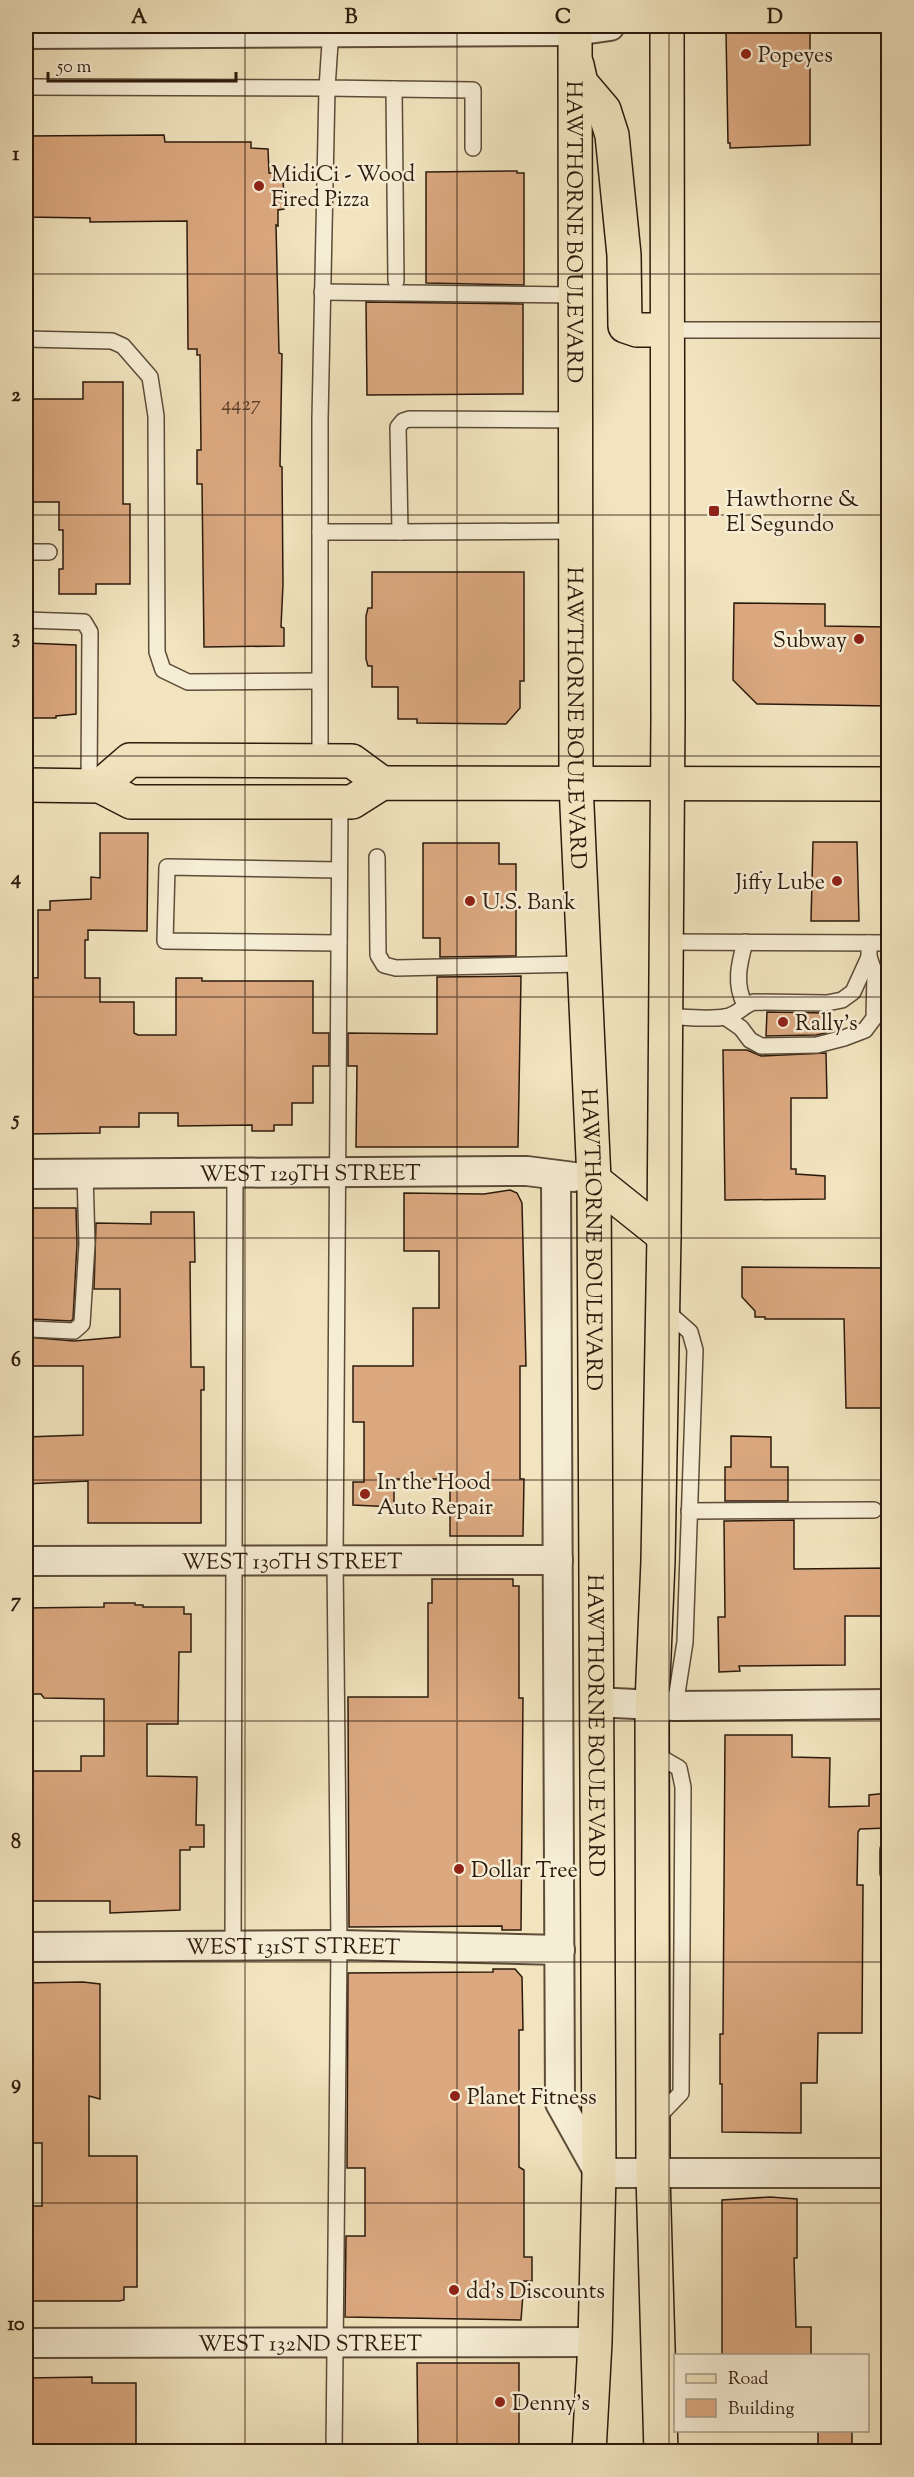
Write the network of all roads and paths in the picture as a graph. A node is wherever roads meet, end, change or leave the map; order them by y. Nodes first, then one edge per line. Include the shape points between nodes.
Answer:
1 (610, 26) edge
2 (667, 26) edge
3 (331, 29) edge
4 (26, 34) edge
5 (575, 37) edge
6 (26, 87) edge
7 (327, 88) junction
8 (394, 89) junction
9 (473, 148) dead end
10 (396, 281) dead end
11 (322, 292) junction
12 (575, 295) junction
13 (667, 330) junction
14 (888, 330) edge
15 (26, 339) edge
16 (575, 420) junction
17 (400, 531) junction
18 (576, 531) junction
19 (320, 532) junction
20 (26, 552) edge
21 (49, 552) dead end
22 (26, 620) edge
23 (319, 681) junction
24 (320, 761) junction
25 (382, 783) junction
26 (576, 784) junction
27 (667, 784) junction
28 (888, 784) edge
29 (26, 785) edge
30 (94, 785) junction
31 (340, 802) junction
32 (377, 857) dead end
33 (339, 870) junction
34 (667, 942) junction
35 (745, 942) junction
36 (339, 943) junction
37 (888, 943) edge
38 (869, 950) junction
39 (584, 964) junction
40 (745, 1005) junction
41 (666, 1016) junction
42 (725, 1017) junction
43 (339, 1172) junction
44 (235, 1173) junction
45 (26, 1174) edge
46 (86, 1174) junction
47 (556, 1175) junction
48 (594, 1180) junction
49 (664, 1236) junction
50 (663, 1308) junction
51 (31, 1329) dead end
52 (874, 1510) dead end
53 (689, 1511) junction
54 (234, 1560) junction
55 (335, 1560) junction
56 (558, 1560) junction
57 (26, 1561) edge
58 (595, 1702) junction
59 (888, 1704) edge
60 (664, 1705) junction
61 (888, 1850) edge
62 (888, 1873) edge
63 (339, 1945) junction
64 (233, 1946) junction
65 (26, 1947) edge
66 (560, 1950) junction
67 (599, 2173) junction
68 (888, 2173) edge
69 (653, 2175) junction
70 (333, 2341) junction
71 (595, 2342) junction
72 (26, 2343) edge
73 (334, 2451) edge
74 (589, 2451) edge
75 (661, 2451) edge

1 - 5 street
2 - 13 main road
3 - 4 street
3 - 5 street
3 - 7 lane
5 - 12 main road, HAWTHORNE BOULEVARD
5 - 13 main road via 581,83 604,110 612,135 624,255 624,326
6 - 7 lane
7 - 8 lane
7 - 11 lane
8 - 9 lane via 473,90
8 - 10 lane
11 - 12 lane
11 - 19 lane
12 - 16 main road, HAWTHORNE BOULEVARD
13 - 14 lane
13 - 27 main road
15 - 23 lane via 111,341 123,346 150,376 156,416 157,652 163,670 188,682
16 - 17 lane via 403,421 398,427
16 - 18 main road, HAWTHORNE BOULEVARD
17 - 18 lane
17 - 19 lane
18 - 26 main road, HAWTHORNE BOULEVARD
19 - 23 lane
20 - 21 lane
22 - 30 lane via 84,622 90,632
23 - 24 lane
24 - 25 main road via 351,761
24 - 30 main road via 130,760
25 - 26 main road
25 - 31 main road via 351,802
26 - 27 main road
26 - 39 main road, HAWTHORNE BOULEVARD
27 - 28 main road
27 - 34 main road
29 - 30 main road
30 - 31 main road via 131,802
31 - 33 lane
32 - 39 lane via 378,955 384,965 396,968
33 - 36 lane
33 - 36 lane via 167,867 165,941
34 - 35 lane
34 - 41 main road
35 - 38 lane
35 - 40 lane via 737,968
36 - 43 lane
37 - 38 lane
38 - 40 lane via 853,992 842,1000 827,1004
38 - 42 lane via 875,974 874,1018 865,1030 817,1045 761,1046
39 - 48 main road, HAWTHORNE BOULEVARD
40 - 42 lane via 739,1013
41 - 42 lane
41 - 49 main road
43 - 44 street, WEST 129TH STREET
43 - 47 street, WEST 129TH STREET via 527,1171
43 - 55 lane
44 - 46 street, WEST 129TH STREET
44 - 54 lane
45 - 46 street, WEST 129TH STREET
46 - 51 lane via 82,1324 74,1330
47 - 48 street, WEST 129TH STREET
47 - 56 street
48 - 49 main road
48 - 58 main road, HAWTHORNE BOULEVARD
49 - 50 main road
50 - 53 lane via 690,1332 695,1350
50 - 60 main road via 658,1561
52 - 53 lane
53 - 60 lane via 685,1642
54 - 55 street, WEST 130TH STREET
54 - 57 street, WEST 130TH STREET
54 - 64 lane
55 - 56 street, WEST 130TH STREET
55 - 63 lane
56 - 66 street
58 - 60 street
58 - 67 main road, HAWTHORNE BOULEVARD
59 - 60 street
60 - 69 main road via 653,1753
61 - 62 lane
63 - 64 street, WEST 131ST STREET
63 - 66 street, WEST 131ST STREET
63 - 70 lane
64 - 65 street, WEST 131ST STREET
66 - 67 street via 560,2103
67 - 69 street
67 - 71 main road, HAWTHORNE BOULEVARD
68 - 69 street
69 - 75 main road
70 - 71 street, WEST 132ND STREET
70 - 72 street, WEST 132ND STREET
70 - 73 lane
71 - 74 main road, HAWTHORNE BOULEVARD

